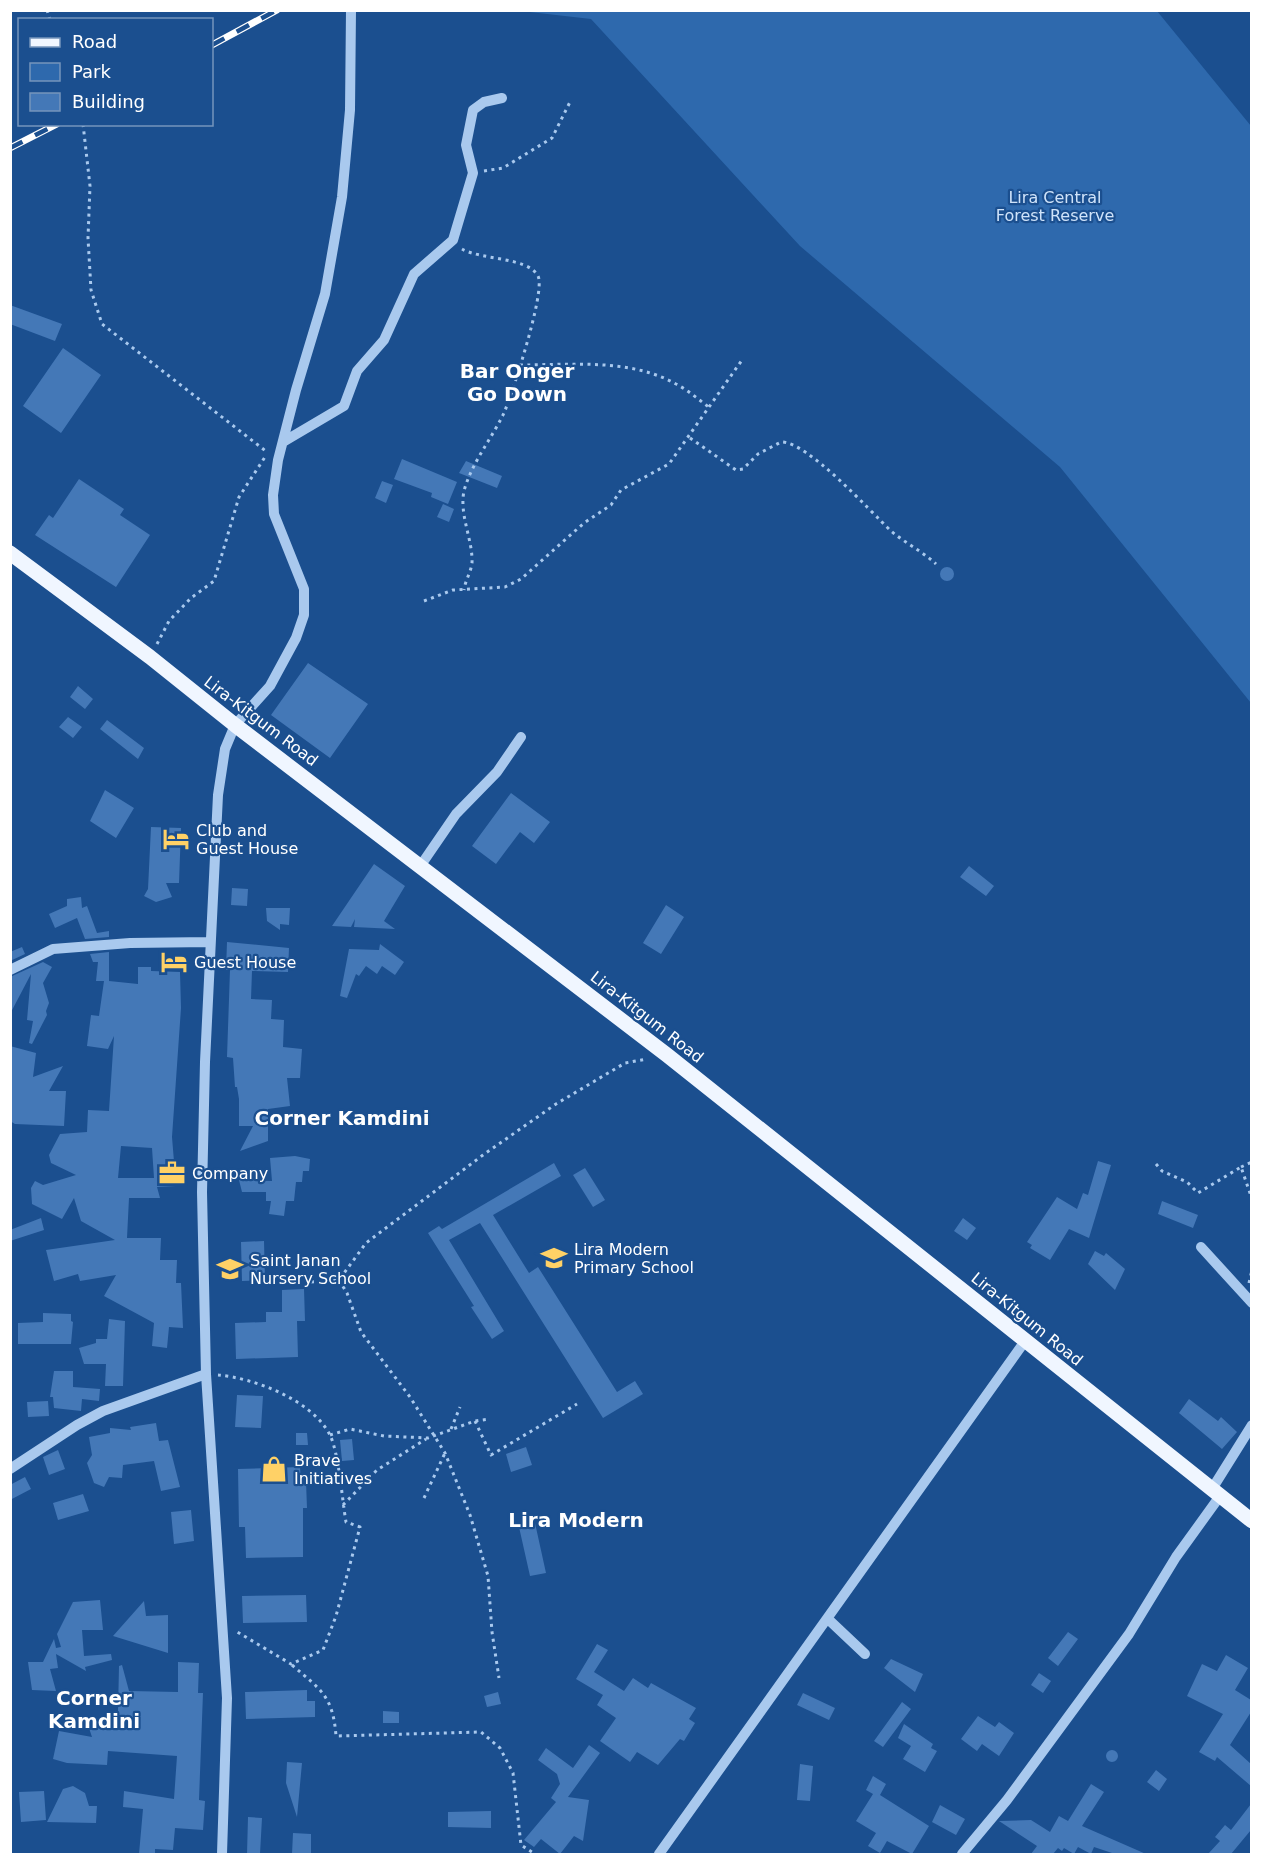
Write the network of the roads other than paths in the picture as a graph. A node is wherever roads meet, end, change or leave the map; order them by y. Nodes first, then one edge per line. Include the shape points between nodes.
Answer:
1 (351, 10) edge
2 (502, 98) dead end
3 (283, 442) junction
4 (10, 553) edge
5 (235, 725) junction
6 (521, 737) dead end
7 (420, 865) junction
8 (210, 942) junction
9 (10, 970) edge
10 (1201, 1246) dead end
11 (1251, 1303) edge
12 (1025, 1341) junction
13 (206, 1374) junction
14 (1251, 1425) edge
15 (10, 1469) edge
16 (1216, 1493) junction
17 (1251, 1521) edge
18 (829, 1620) junction
19 (865, 1654) dead end
20 (222, 1854) edge
21 (659, 1854) edge
22 (962, 1854) edge

1 - 3 street via 350,110 342,197 325,294
2 - 3 street via 484,102 473,110 466,145 473,173 453,240 414,274 384,340 357,371 344,406
3 - 5 street via 273,495 274,514 304,589 304,615 270,686
4 - 5 main road, Lira-Kitgum Road
5 - 7 main road, Lira-Kitgum Road
5 - 8 street via 225,749 218,795
6 - 7 street via 497,772 456,814
7 - 12 main road, Lira-Kitgum Road via 667,1055
8 - 9 street via 52,949
8 - 13 street via 202,1192
10 - 11 street
12 - 16 main road, Lira-Kitgum Road
12 - 18 street
13 - 15 street via 103,1412
13 - 20 street via 227,1698
14 - 16 street
16 - 17 main road, Lira-Kitgum Road
16 - 22 street via 1129,1634 1007,1800
18 - 19 street
18 - 21 street

